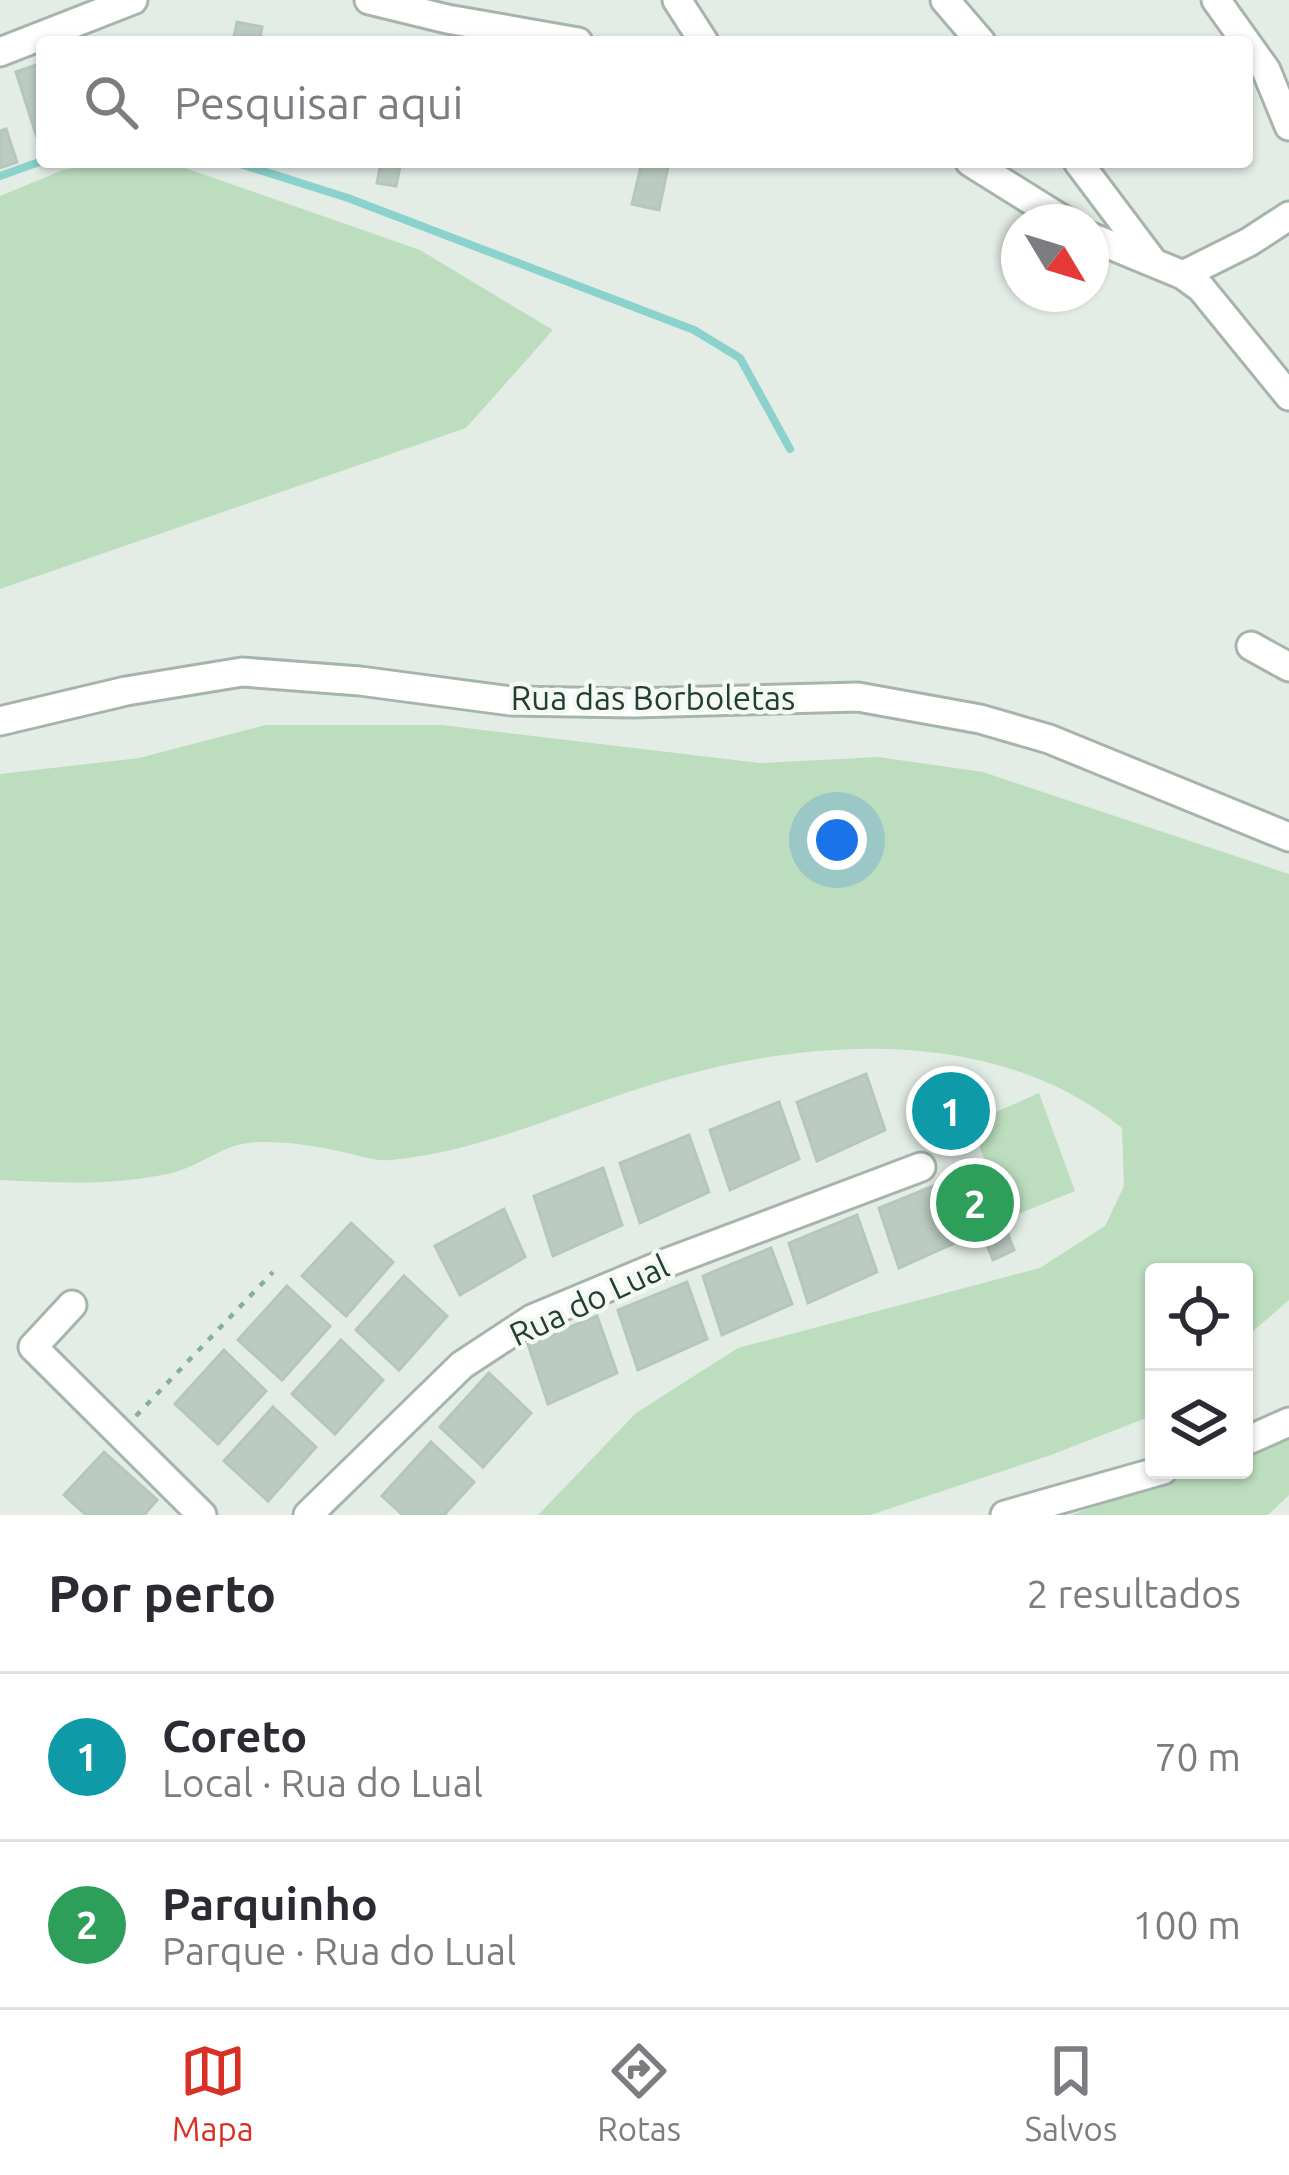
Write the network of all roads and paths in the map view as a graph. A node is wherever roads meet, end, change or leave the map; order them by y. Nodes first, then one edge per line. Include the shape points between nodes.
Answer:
1 (134, 0) edge
2 (368, 0) edge
3 (677, 0) edge
4 (945, 0) edge
5 (1216, 0) edge
6 (399, 4) edge
7 (41, 36) edge
8 (550, 36) edge
9 (700, 36) edge
10 (976, 36) edge
11 (1242, 36) edge
12 (36, 38) edge
13 (0, 52) edge
14 (1253, 52) edge
15 (1289, 126) edge
16 (980, 168) edge
17 (1083, 168) edge
18 (1037, 204) edge
19 (1289, 216) edge
20 (1109, 244) edge
21 (1154, 263) junction
22 (1184, 275) junction
23 (1289, 396) edge
24 (1251, 646) dead end
25 (1289, 667) edge
26 (0, 721) edge
27 (1289, 837) edge
28 (921, 1167) dead end
29 (273, 1272) dead end
30 (72, 1305) dead end
31 (1289, 1422) edge
32 (120, 1433) junction
33 (1253, 1438) edge
34 (1145, 1475) edge
35 (202, 1515) edge
36 (308, 1515) edge
37 (1005, 1515) edge

1 - 7 street
2 - 6 street
3 - 9 street
4 - 10 street
5 - 11 street
6 - 8 street
12 - 13 street
14 - 15 street
16 - 18 street
17 - 21 street
19 - 22 street
20 - 21 street
21 - 22 street
22 - 23 street
24 - 25 street
26 - 27 street, Rua das Borboletas via 242,672 512,701 858,697 1049,740
28 - 36 street, Rua do Lual via 532,1319 461,1365
29 - 32 path
30 - 32 street via 33,1347
31 - 33 street
32 - 35 street
34 - 37 street

